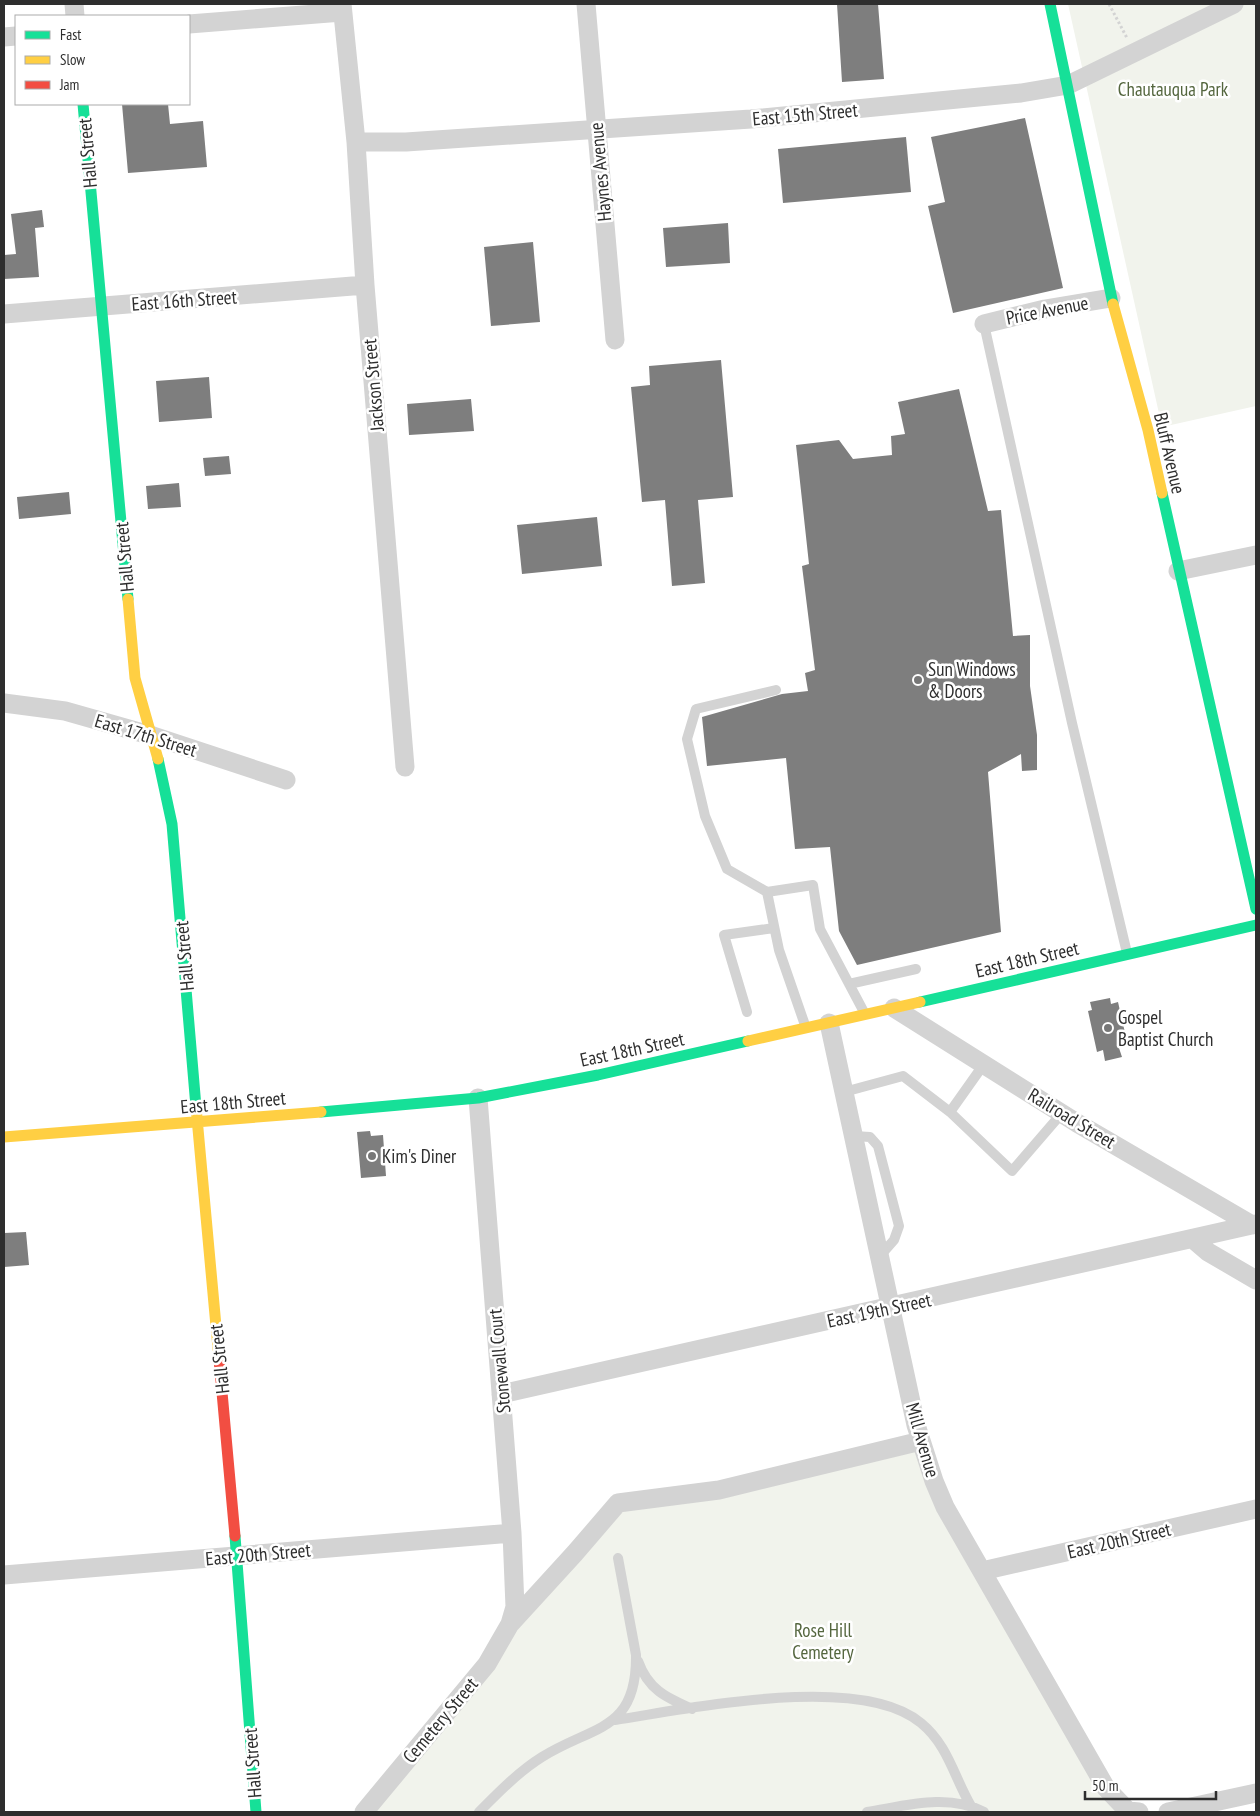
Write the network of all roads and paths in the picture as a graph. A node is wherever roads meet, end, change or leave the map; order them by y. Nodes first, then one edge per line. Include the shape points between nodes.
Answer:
1 (586, 4) edge
2 (1050, 4) edge
3 (1109, 4) edge
4 (1234, 4) edge
5 (342, 8) edge
6 (190, 24) edge
7 (1135, 52) junction
8 (1068, 85) junction
9 (83, 105) edge
10 (596, 130) junction
11 (356, 142) junction
12 (365, 286) junction
13 (1111, 298) junction
14 (101, 306) junction
15 (4, 314) edge
16 (984, 324) joint
17 (615, 340) dead end
18 (1256, 555) edge
19 (1178, 572) junction
20 (776, 690) dead end
21 (4, 703) edge
22 (153, 736) junction
23 (405, 767) dead end
24 (286, 780) dead end
25 (767, 892) junction
26 (1256, 909) edge
27 (1256, 924) edge
28 (774, 928) junction
29 (1127, 954) junction
30 (916, 968) dead end
31 (850, 984) junction
32 (894, 1008) junction
33 (747, 1012) dead end
34 (866, 1014) junction
35 (829, 1023) junction
36 (806, 1028) junction
37 (984, 1064) junction
38 (844, 1092) junction
39 (478, 1098) junction
40 (950, 1112) junction
41 (1062, 1113) junction
42 (200, 1123) junction
43 (4, 1137) edge
44 (1254, 1224) edge
45 (1194, 1240) junction
46 (1256, 1280) edge
47 (892, 1308) junction
48 (501, 1394) junction
49 (921, 1441) junction
50 (1256, 1509) edge
51 (512, 1533) junction
52 (237, 1556) junction
53 (618, 1558) dead end
54 (982, 1571) junction
55 (4, 1575) edge
56 (510, 1624) junction
57 (636, 1655) junction
58 (692, 1709) junction
59 (615, 1720) junction
60 (1256, 1793) edge
61 (971, 1806) junction
62 (256, 1812) edge
63 (364, 1812) edge
64 (479, 1812) edge
65 (867, 1812) edge
66 (984, 1812) edge
67 (1134, 1812) edge
68 (1168, 1812) edge

1 - 10 street, Haynes Avenue
2 - 8 street, Bluff Avenue
3 - 7 path
4 - 7 street, East 15th Street
5 - 6 street
5 - 11 street, Jackson Street
7 - 8 street, East 15th Street
8 - 10 street, East 15th Street via 1021,93 761,118
8 - 13 street, Bluff Avenue
9 - 14 street, Hall Street
10 - 11 street, East 15th Street
10 - 17 street, Haynes Avenue
11 - 12 street, Jackson Street
12 - 14 street, East 16th Street
12 - 23 street, Jackson Street
13 - 16 street, Price Avenue
13 - 19 street, Bluff Avenue via 1148,430
14 - 15 street, East 16th Street
14 - 22 street, Hall Street via 135,678
16 - 29 lane via 1072,723
18 - 19 street
19 - 26 street, Bluff Avenue
20 - 25 lane via 696,709 687,739 705,816 727,869
21 - 22 street, East 17th Street via 65,711
22 - 24 street, East 17th Street
22 - 42 street, Hall Street via 172,824
25 - 28 lane
25 - 31 lane via 813,886 820,929
27 - 29 street, East 18th Street
28 - 33 lane via 724,935
28 - 36 lane
29 - 32 street, East 18th Street
30 - 31 lane
31 - 34 lane
32 - 34 street, East 18th Street
32 - 37 street, Railroad Street
34 - 35 street, East 18th Street
35 - 36 street, East 18th Street
35 - 38 street, Mill Avenue
36 - 39 street, East 18th Street via 598,1075
37 - 40 lane
37 - 41 street, Railroad Street
38 - 40 lane via 903,1076
38 - 47 street, Mill Avenue
39 - 42 street, East 18th Street
39 - 48 street, Stonewall Court
40 - 41 lane via 1012,1172
41 - 44 street, Railroad Street
42 - 43 street, East 18th Street
42 - 52 street, Hall Street
44 - 45 street, East 19th Street
45 - 46 street
45 - 47 street, East 19th Street
47 - 48 street, East 19th Street via 812,1323
47 - 49 street, Mill Avenue
48 - 51 street, Stonewall Court
49 - 54 street, Mill Avenue via 945,1508
49 - 56 street via 719,1490 618,1503
50 - 54 street, East 20th Street
51 - 52 street, East 20th Street
51 - 56 street, Stonewall Court via 515,1608
52 - 55 street, East 20th Street
52 - 62 street, Hall Street
53 - 57 lane
54 - 67 street, Mill Avenue via 1106,1788
56 - 63 street, Cemetery Street via 487,1664
57 - 58 lane via 647,1682
57 - 59 lane via 628,1703
58 - 59 lane
58 - 61 lane via 759,1699 818,1697 861,1700 893,1708 920,1722 939,1741
59 - 64 lane via 541,1758 518,1774
60 - 68 street
61 - 65 lane via 943,1801
61 - 66 lane

